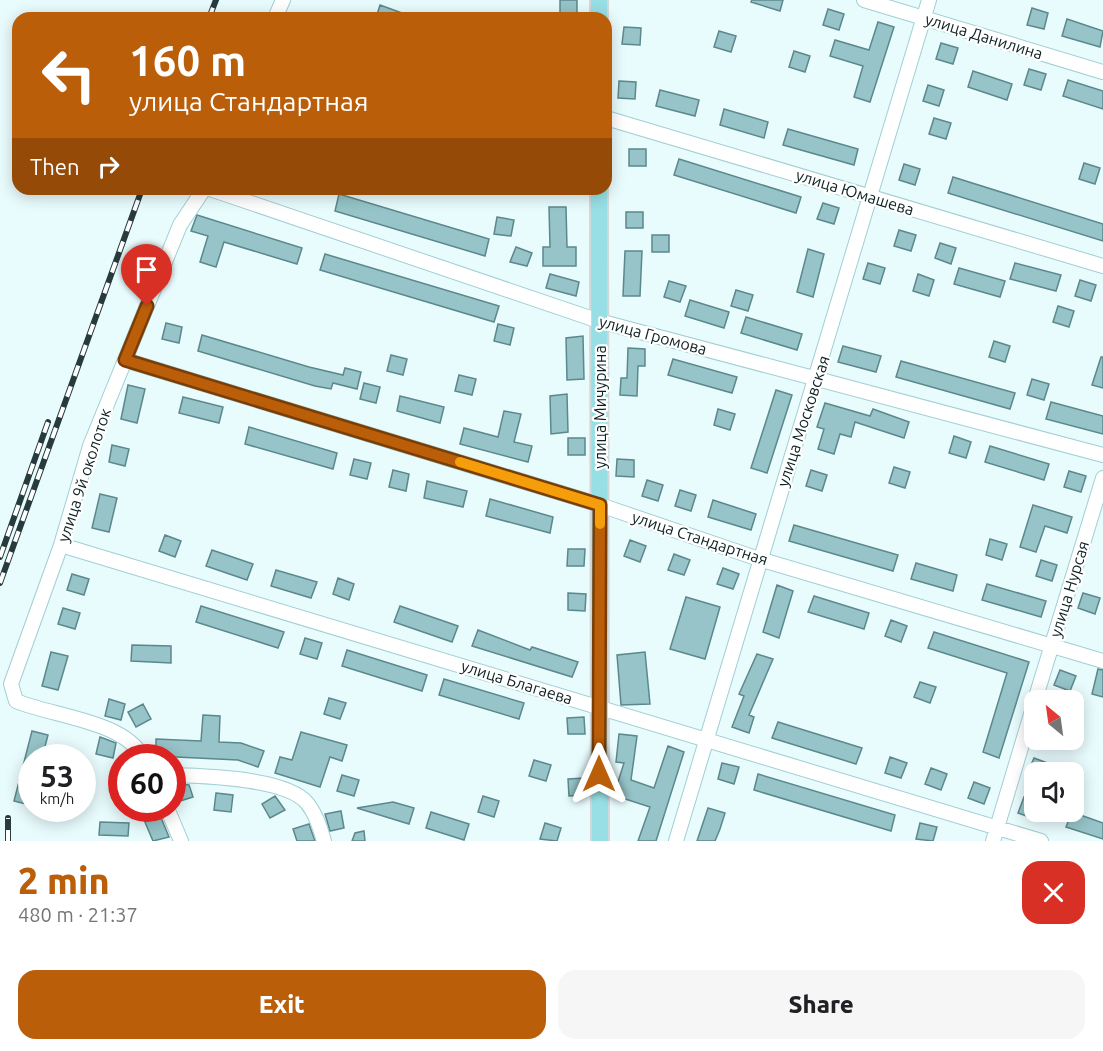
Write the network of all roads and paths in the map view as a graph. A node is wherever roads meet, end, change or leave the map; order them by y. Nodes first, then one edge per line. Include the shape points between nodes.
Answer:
1 (864, 0) edge
2 (929, 0) edge
3 (924, 18) junction
4 (1103, 72) edge
5 (612, 120) edge
6 (200, 195) edge
7 (228, 195) edge
8 (599, 195) edge
9 (871, 196) junction
10 (1103, 266) edge
11 (599, 321) junction
12 (125, 360) junction
13 (817, 379) junction
14 (1103, 455) edge
15 (1103, 478) edge
16 (600, 505) junction
17 (61, 545) junction
18 (759, 559) junction
19 (1052, 646) junction
20 (1103, 661) edge
21 (1038, 690) edge
22 (599, 707) junction
23 (1024, 738) edge
24 (706, 741) junction
25 (135, 744) edge
26 (186, 776) edge
27 (172, 822) edge
28 (995, 835) edge
29 (181, 841) edge
30 (324, 841) edge
31 (600, 841) edge
32 (676, 841) edge
33 (1041, 841) edge

1 - 3 street, улица Данилина
2 - 3 street, улица Московская
3 - 4 street, улица Данилина
3 - 9 street, улица Московская
5 - 9 street, улица Юмашева
6 - 12 street, улица 9й околоток via 180,225
7 - 11 street, улица Громова
8 - 11 main road, улица Мичурина
9 - 10 street, улица Юмашева
9 - 13 street, улица Московская
11 - 13 street, улица Громова
11 - 16 main road, улица Мичурина
12 - 16 street, улица Стандартная
12 - 17 street, улица 9й околоток via 90,446
13 - 14 street, улица Громова
13 - 18 street, улица Московская
15 - 19 street, улица Нурсая
16 - 18 street, улица Стандартная
16 - 22 main road, улица Мичурина
17 - 22 street, улица Благаева
17 - 25 street, улица 9й околоток via 11,684 16,701 115,731
18 - 19 street, улица Стандартная
18 - 24 street, улица Московская
19 - 20 street, улица Стандартная
19 - 21 street, улица Нурсая
22 - 24 street, улица Благаева
22 - 31 main road, улица Мичурина
23 - 28 street, улица Нурсая
24 - 28 street, улица Благаева
24 - 32 street, улица Московская
26 - 30 street via 272,785 292,793 306,801
27 - 29 street
28 - 33 street, улица Благаева

